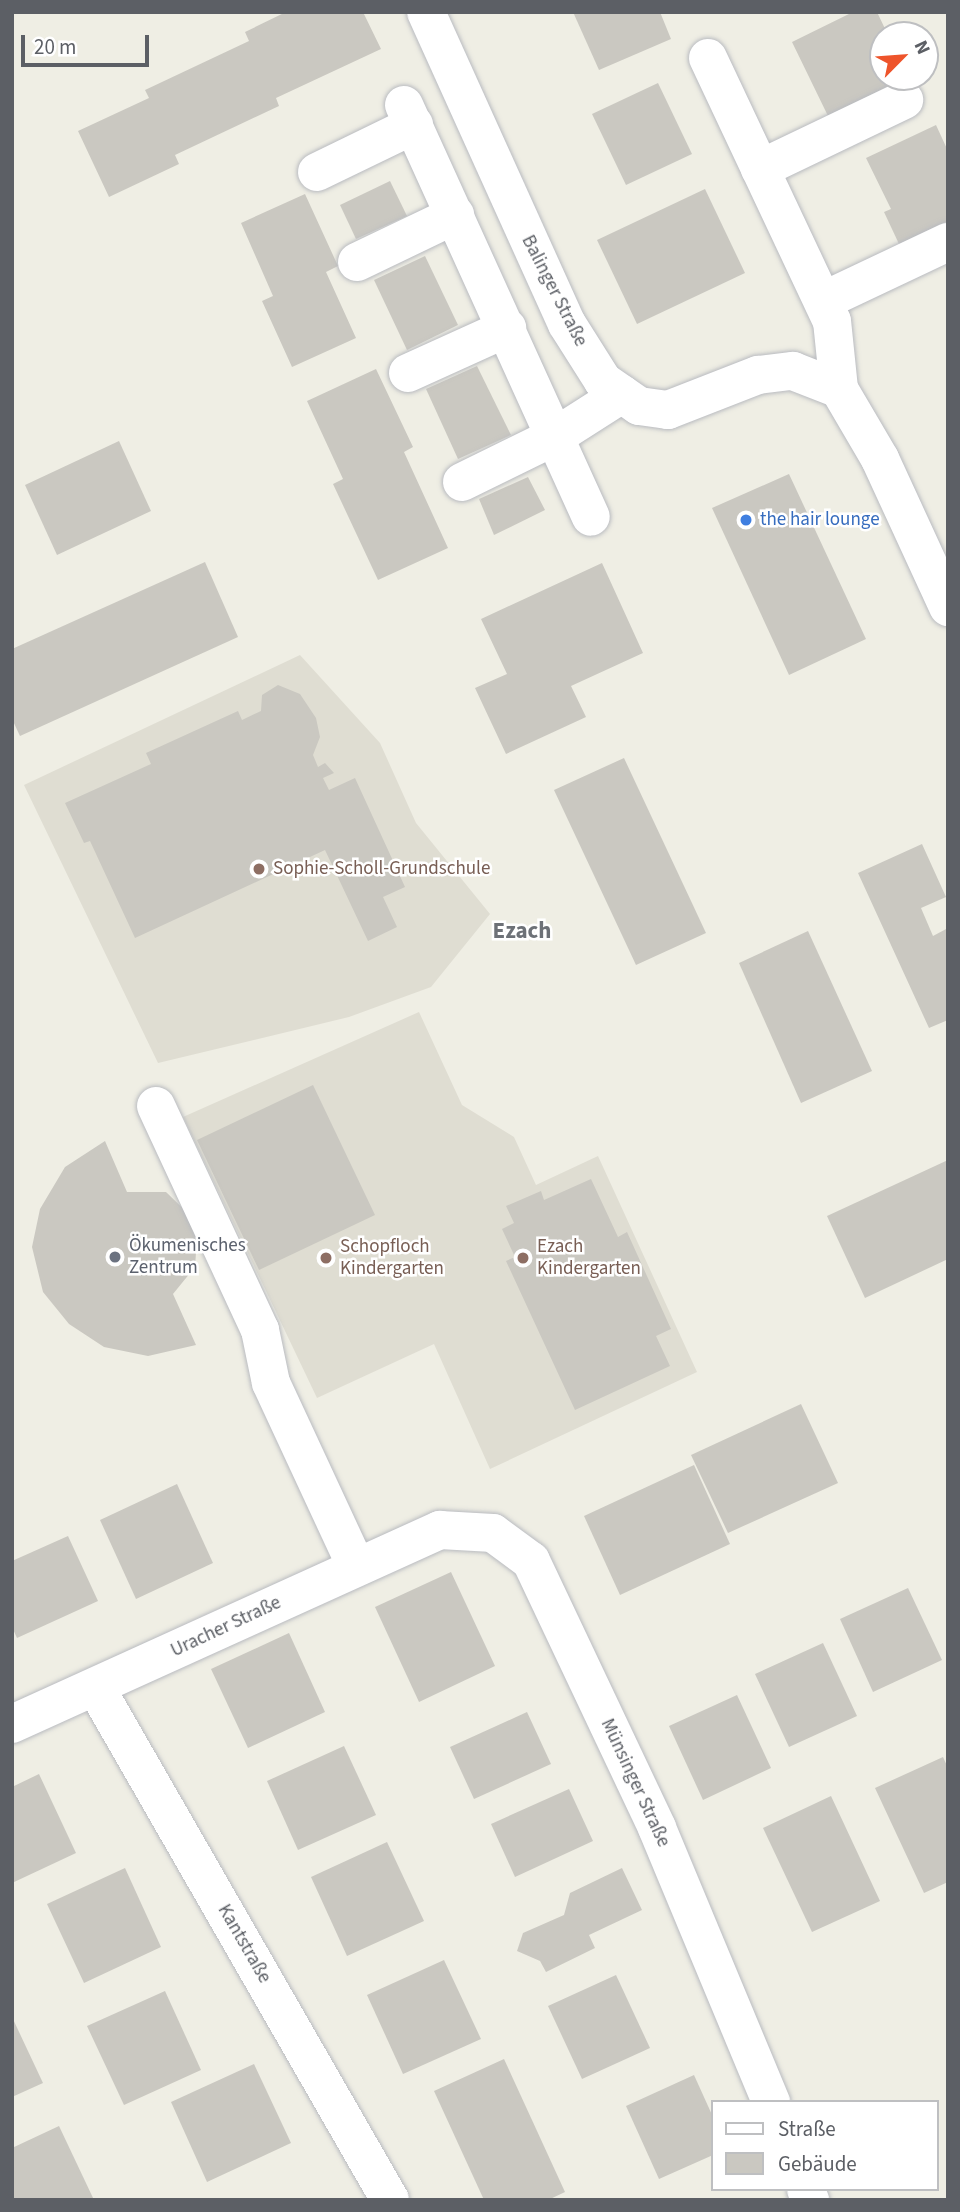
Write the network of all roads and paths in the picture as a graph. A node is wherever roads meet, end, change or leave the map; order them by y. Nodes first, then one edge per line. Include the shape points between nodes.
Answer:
1 (426, 12) edge
2 (708, 58) dead end
3 (904, 100) dead end
4 (760, 169) junction
5 (317, 172) dead end
6 (455, 215) junction
7 (948, 242) edge
8 (357, 262) dead end
9 (823, 301) junction
10 (507, 328) junction
11 (408, 373) dead end
12 (839, 389) junction
13 (622, 394) junction
14 (556, 436) junction
15 (462, 482) dead end
16 (591, 517) dead end
17 (948, 607) edge
18 (156, 1106) dead end
19 (440, 1530) joint
20 (356, 1566) junction
21 (96, 1688) junction
22 (12, 1724) edge
23 (770, 2100) edge
24 (390, 2200) edge

1 - 13 street, Balinger Straße via 567,324 603,381
2 - 4 street
3 - 4 street
4 - 9 street
5 - 6 street via 409,115
6 - 8 street
6 - 10 street
7 - 9 street
9 - 12 street via 832,321
10 - 11 street
10 - 14 street
12 - 13 street, Balinger Straße via 793,371 758,375 668,411 639,406
12 - 17 street via 880,459
13 - 14 street
14 - 15 street
14 - 16 street
18 - 20 street via 260,1330 271,1383
19 - 20 street, Uracher Straße
19 - 23 street, Münsinger Straße via 492,1533 531,1561 657,1828
20 - 21 street, Uracher Straße
21 - 22 street, Uracher Straße
21 - 24 street, Kantstraße

